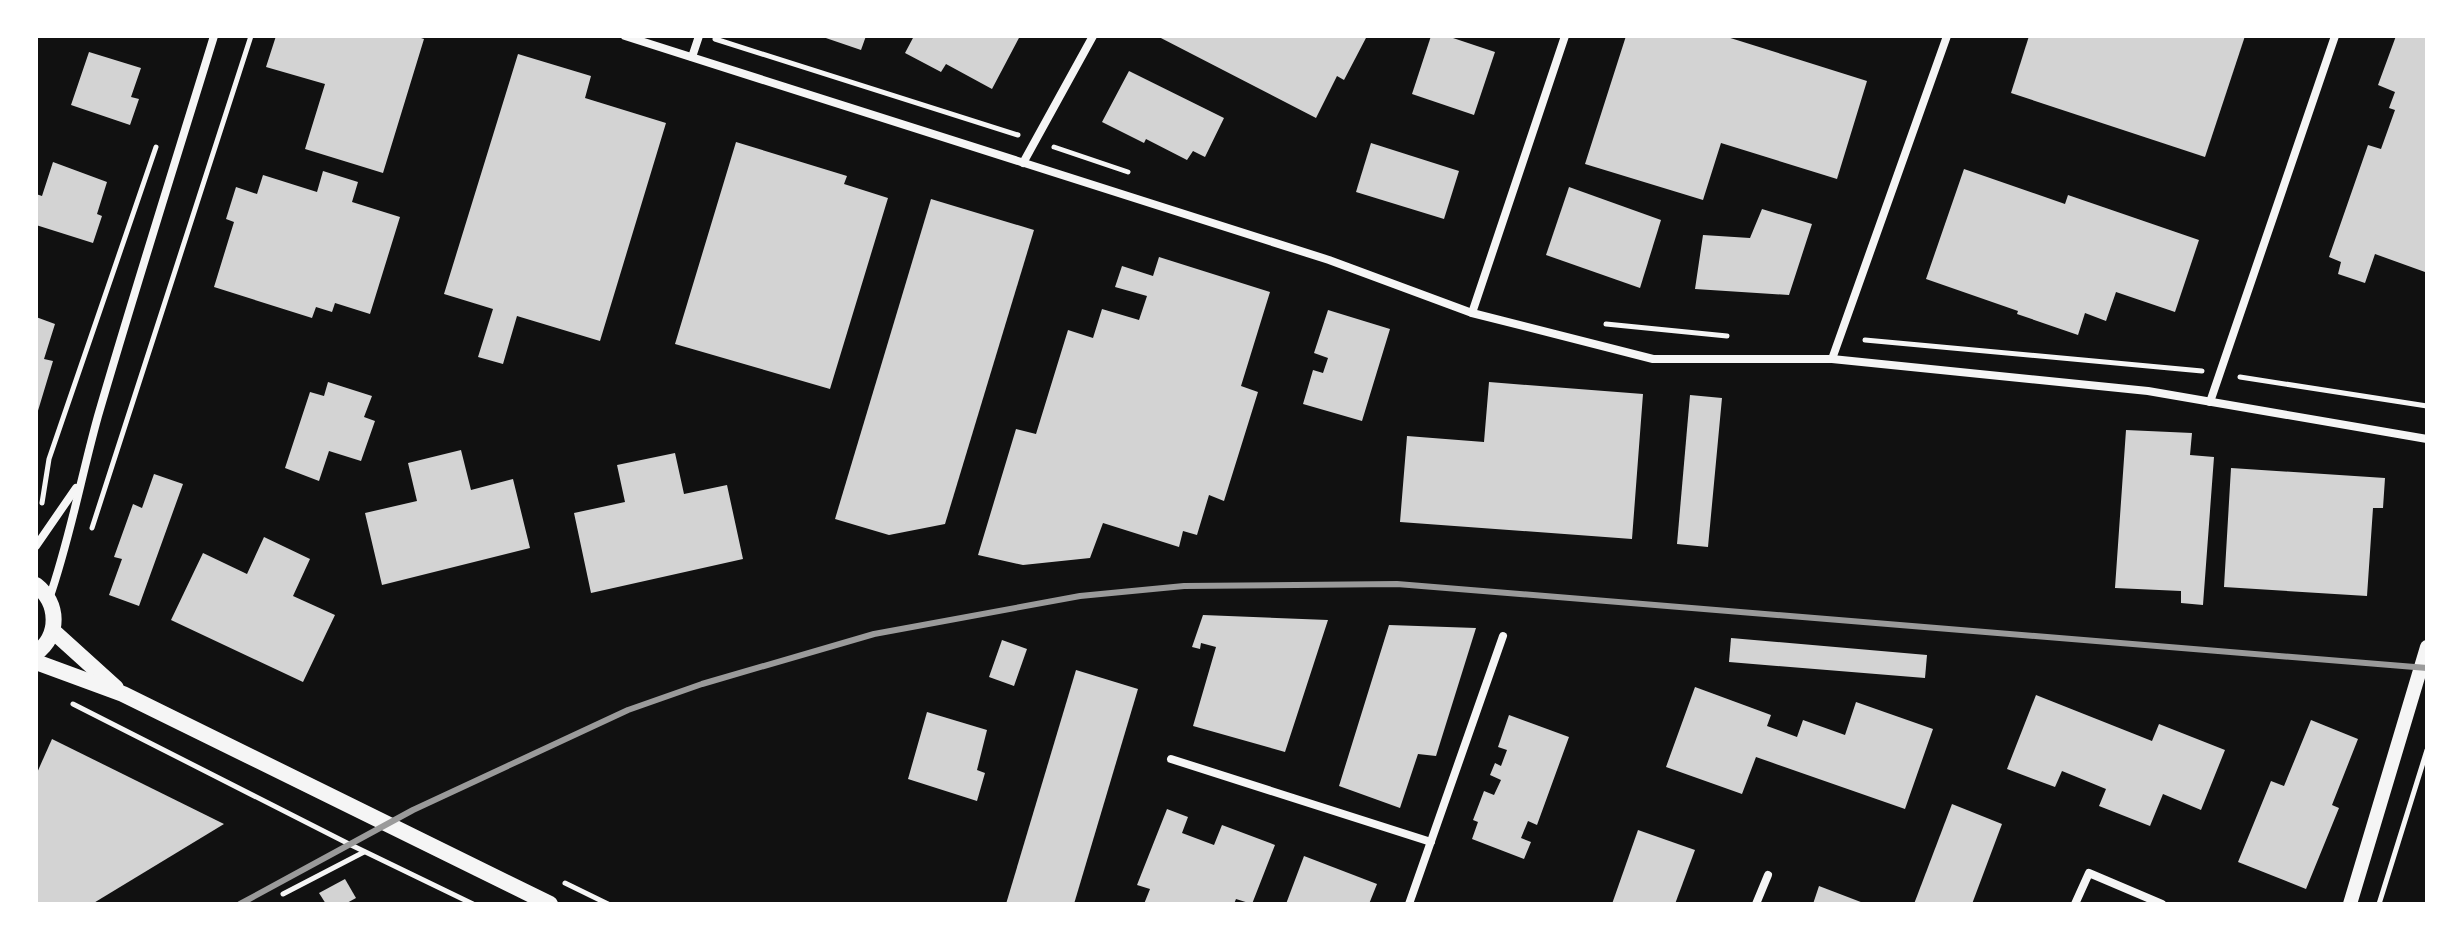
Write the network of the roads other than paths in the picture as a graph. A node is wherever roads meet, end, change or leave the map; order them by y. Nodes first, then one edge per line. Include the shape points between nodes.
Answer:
1 (214, 36) edge
2 (625, 36) edge
3 (699, 36) edge
4 (1093, 36) edge
5 (1565, 36) edge
6 (1947, 36) edge
7 (2335, 36) edge
8 (692, 57) junction
9 (1023, 163) junction
10 (1472, 313) junction
11 (1832, 359) junction
12 (2210, 402) junction
13 (2427, 439) edge
14 (79, 484) junction
15 (36, 546) edge
16 (36, 585) edge
17 (49, 599) junction
18 (53, 631) junction
19 (1503, 636) dead end
20 (2427, 647) edge
21 (36, 653) edge
22 (36, 662) edge
23 (123, 694) junction
24 (1171, 759) dead end
25 (1431, 842) junction
26 (1768, 875) dead end
27 (550, 904) edge
28 (1409, 904) edge
29 (1756, 904) edge
30 (2075, 904) edge
31 (2162, 904) edge
32 (2350, 904) edge

1 - 14 street
2 - 8 street
3 - 8 street
4 - 9 street
5 - 10 street
6 - 11 street
7 - 12 street
8 - 9 street
9 - 10 street via 1329,260
10 - 11 street via 1653,359
11 - 12 street
12 - 13 street
14 - 15 street
14 - 17 street via 66,551
16 - 17 main road
17 - 18 main road
18 - 21 main road
18 - 23 main road
19 - 25 street
20 - 32 street
22 - 23 main road
23 - 27 main road
24 - 25 street
25 - 28 street
26 - 29 street
30 - 31 street via 2089,873

